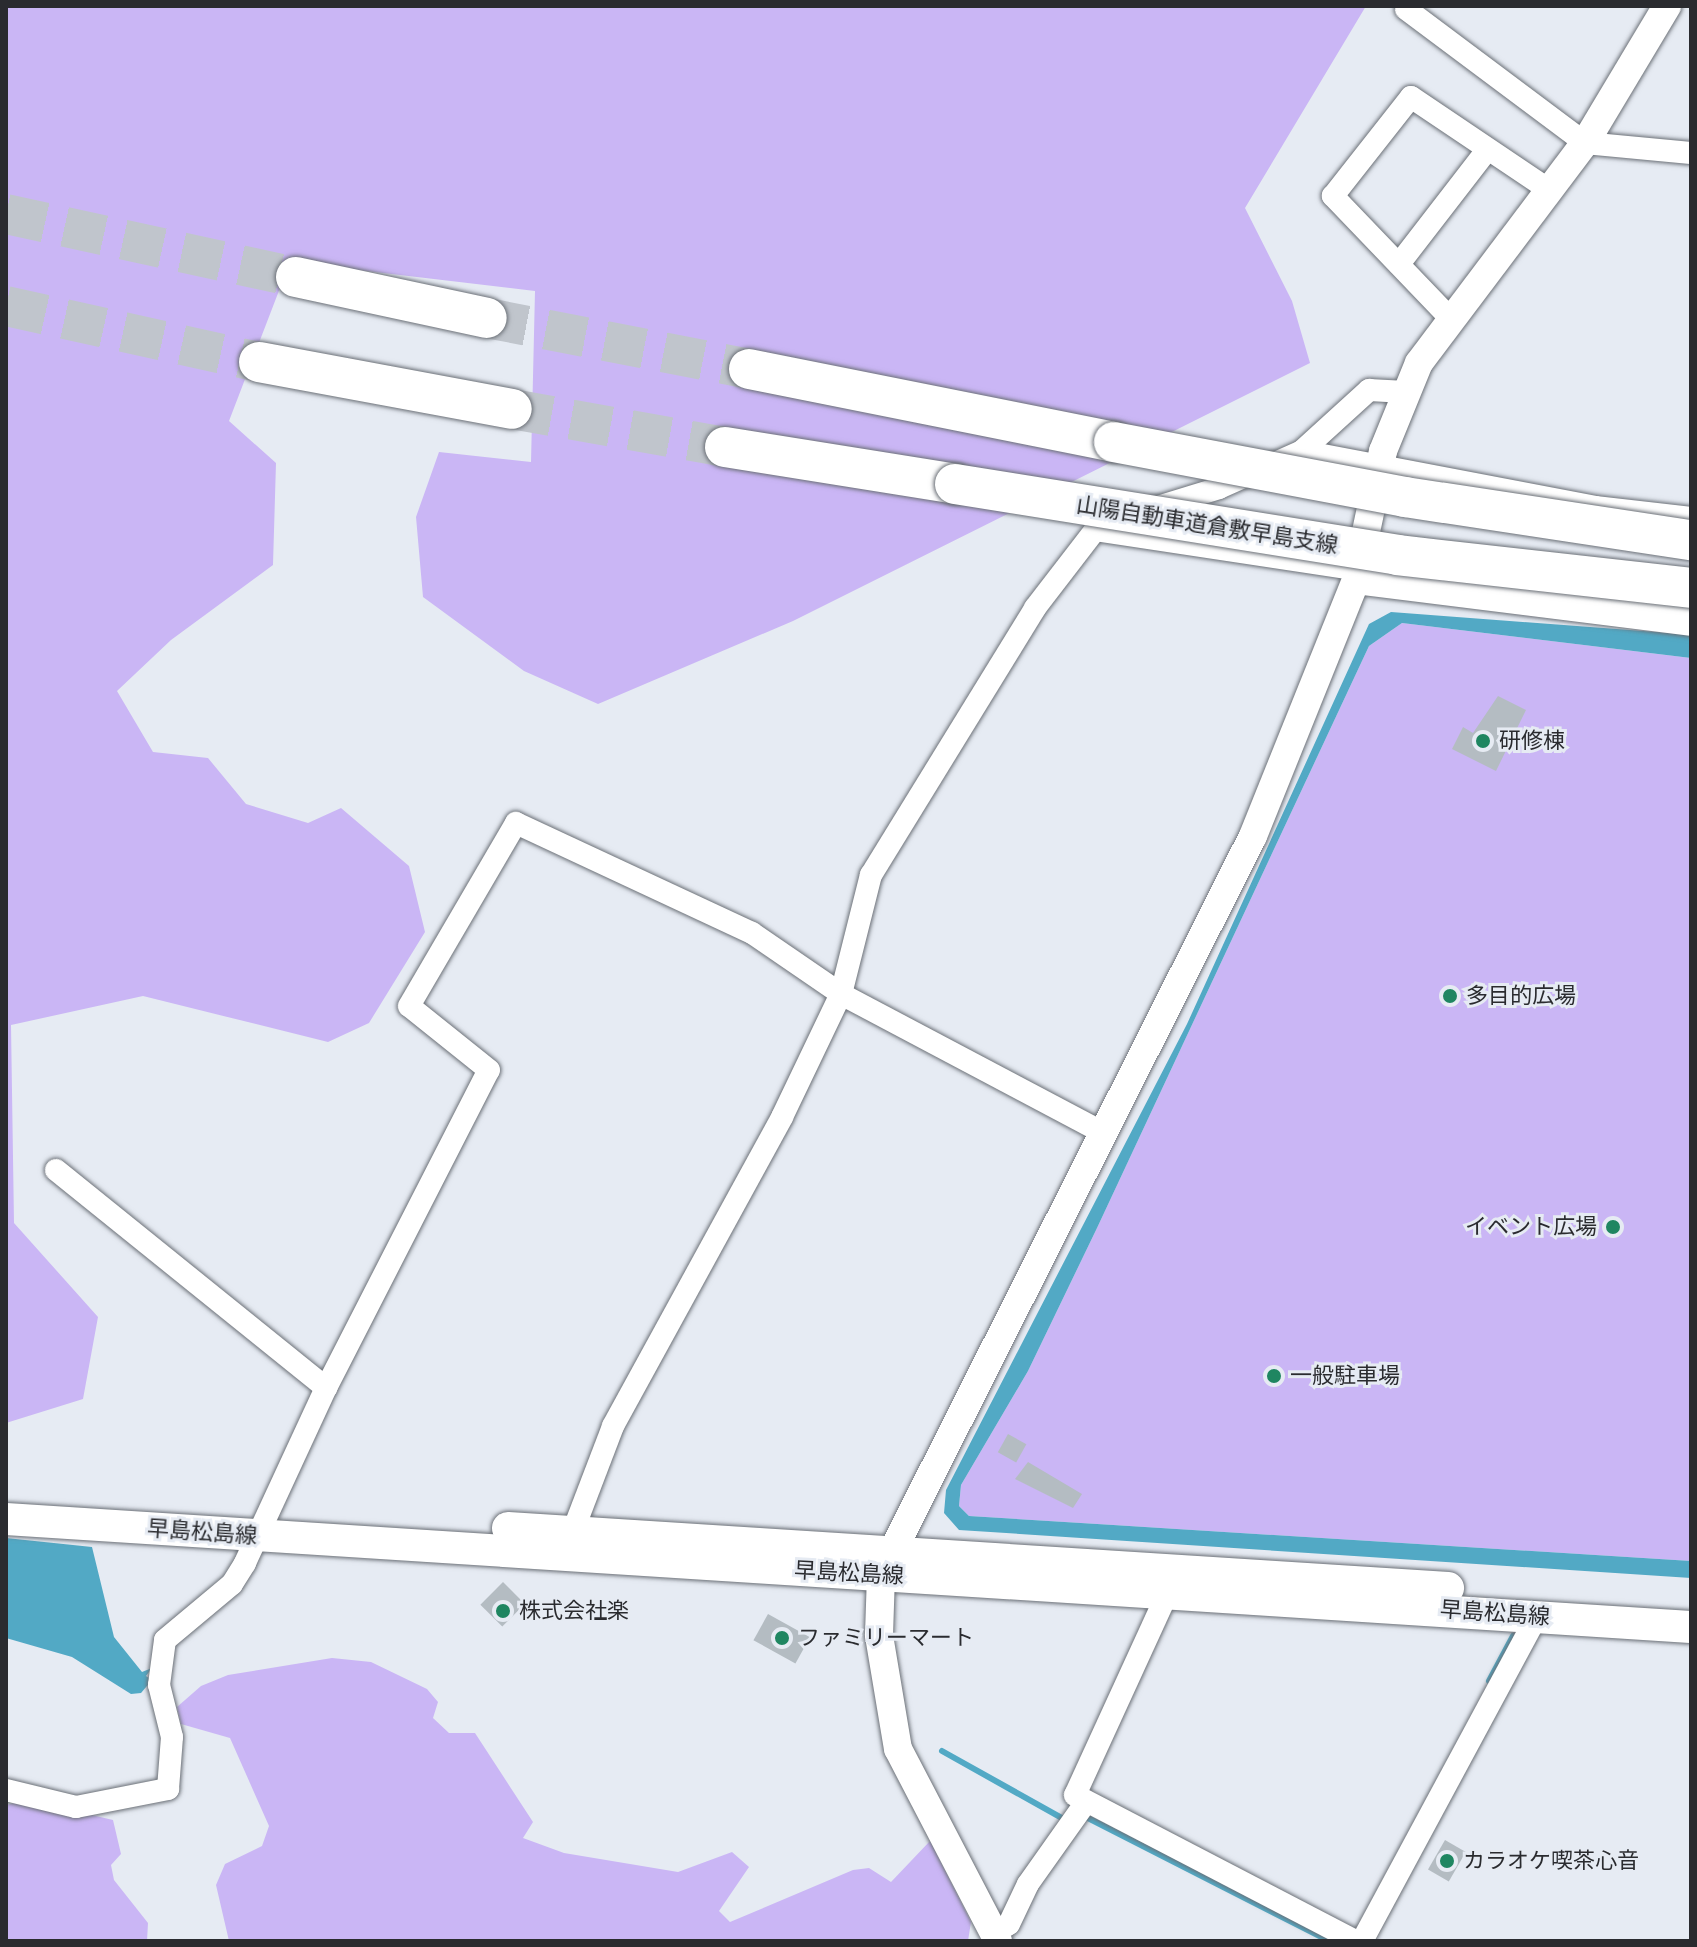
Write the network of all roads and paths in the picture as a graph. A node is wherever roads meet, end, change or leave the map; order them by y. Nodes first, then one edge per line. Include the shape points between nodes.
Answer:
1 (1667, 6) edge
2 (1406, 9) dead end
3 (1585, 143) junction
4 (1487, 150) junction
5 (1691, 153) edge
6 (1551, 191) junction
7 (1399, 264) junction
8 (296, 277) tunnel mouth
9 (1449, 317) junction
10 (487, 318) tunnel mouth
11 (259, 362) tunnel mouth
12 (749, 369) tunnel mouth
13 (1406, 392) junction
14 (512, 409) tunnel mouth
15 (725, 447) tunnel mouth
16 (1302, 451) junction
17 (1378, 466) junction
18 (1691, 518) edge
19 (1095, 530) junction
20 (1691, 540) edge
21 (1357, 575) junction
22 (1691, 588) edge
23 (1691, 622) edge
24 (841, 994) junction
25 (1105, 1134) junction
26 (56, 1170) dead end
27 (326, 1388) junction
28 (6, 1498) edge
29 (6, 1519) edge
30 (260, 1526) junction
31 (573, 1531) junction
32 (886, 1562) junction
33 (1168, 1592) junction
34 (1691, 1606) edge
35 (1537, 1616) junction
36 (1691, 1627) edge
37 (6, 1790) edge
38 (1079, 1805) junction
39 (996, 1937) edge
40 (1354, 1940) edge

1 - 3 street
2 - 3 street
3 - 5 street
3 - 6 street
4 - 6 street
4 - 7 street
4 - 7 street via 1411,97 1333,196
6 - 9 street
7 - 9 street
8 - 10 highway
9 - 13 street
11 - 14 highway
12 - 20 highway, bridge via 1405,497
13 - 16 street via 1369,390
13 - 17 street
15 - 22 highway, 山陽自動車道倉敷早島支線, bridge via 1397,555
16 - 17 street
16 - 19 street via 1219,488 1113,519
17 - 18 street
17 - 21 street
19 - 21 street
19 - 24 street via 1019,633 871,875
21 - 23 street
21 - 25 street via 1259,824
24 - 25 street
24 - 27 street via 752,933 516,823 409,1006 489,1070
24 - 31 street via 782,1117 613,1426
25 - 32 street
26 - 27 street
27 - 30 street
28 - 30 main road, 早島松島線
29 - 30 main road, 早島松島線
30 - 31 main road, 早島松島線
30 - 32 main road, 早島松島線
30 - 37 street via 232,1584 165,1640 159,1685 172,1737 168,1789 76,1807
31 - 32 main road, 早島松島線
32 - 33 main road, 早島松島線
32 - 34 main road, 早島松島線
32 - 39 street via 879,1635 898,1749
33 - 35 main road, 早島松島線
33 - 38 street
35 - 36 main road, 早島松島線
35 - 40 street
38 - 39 street via 1009,1924
38 - 40 street

